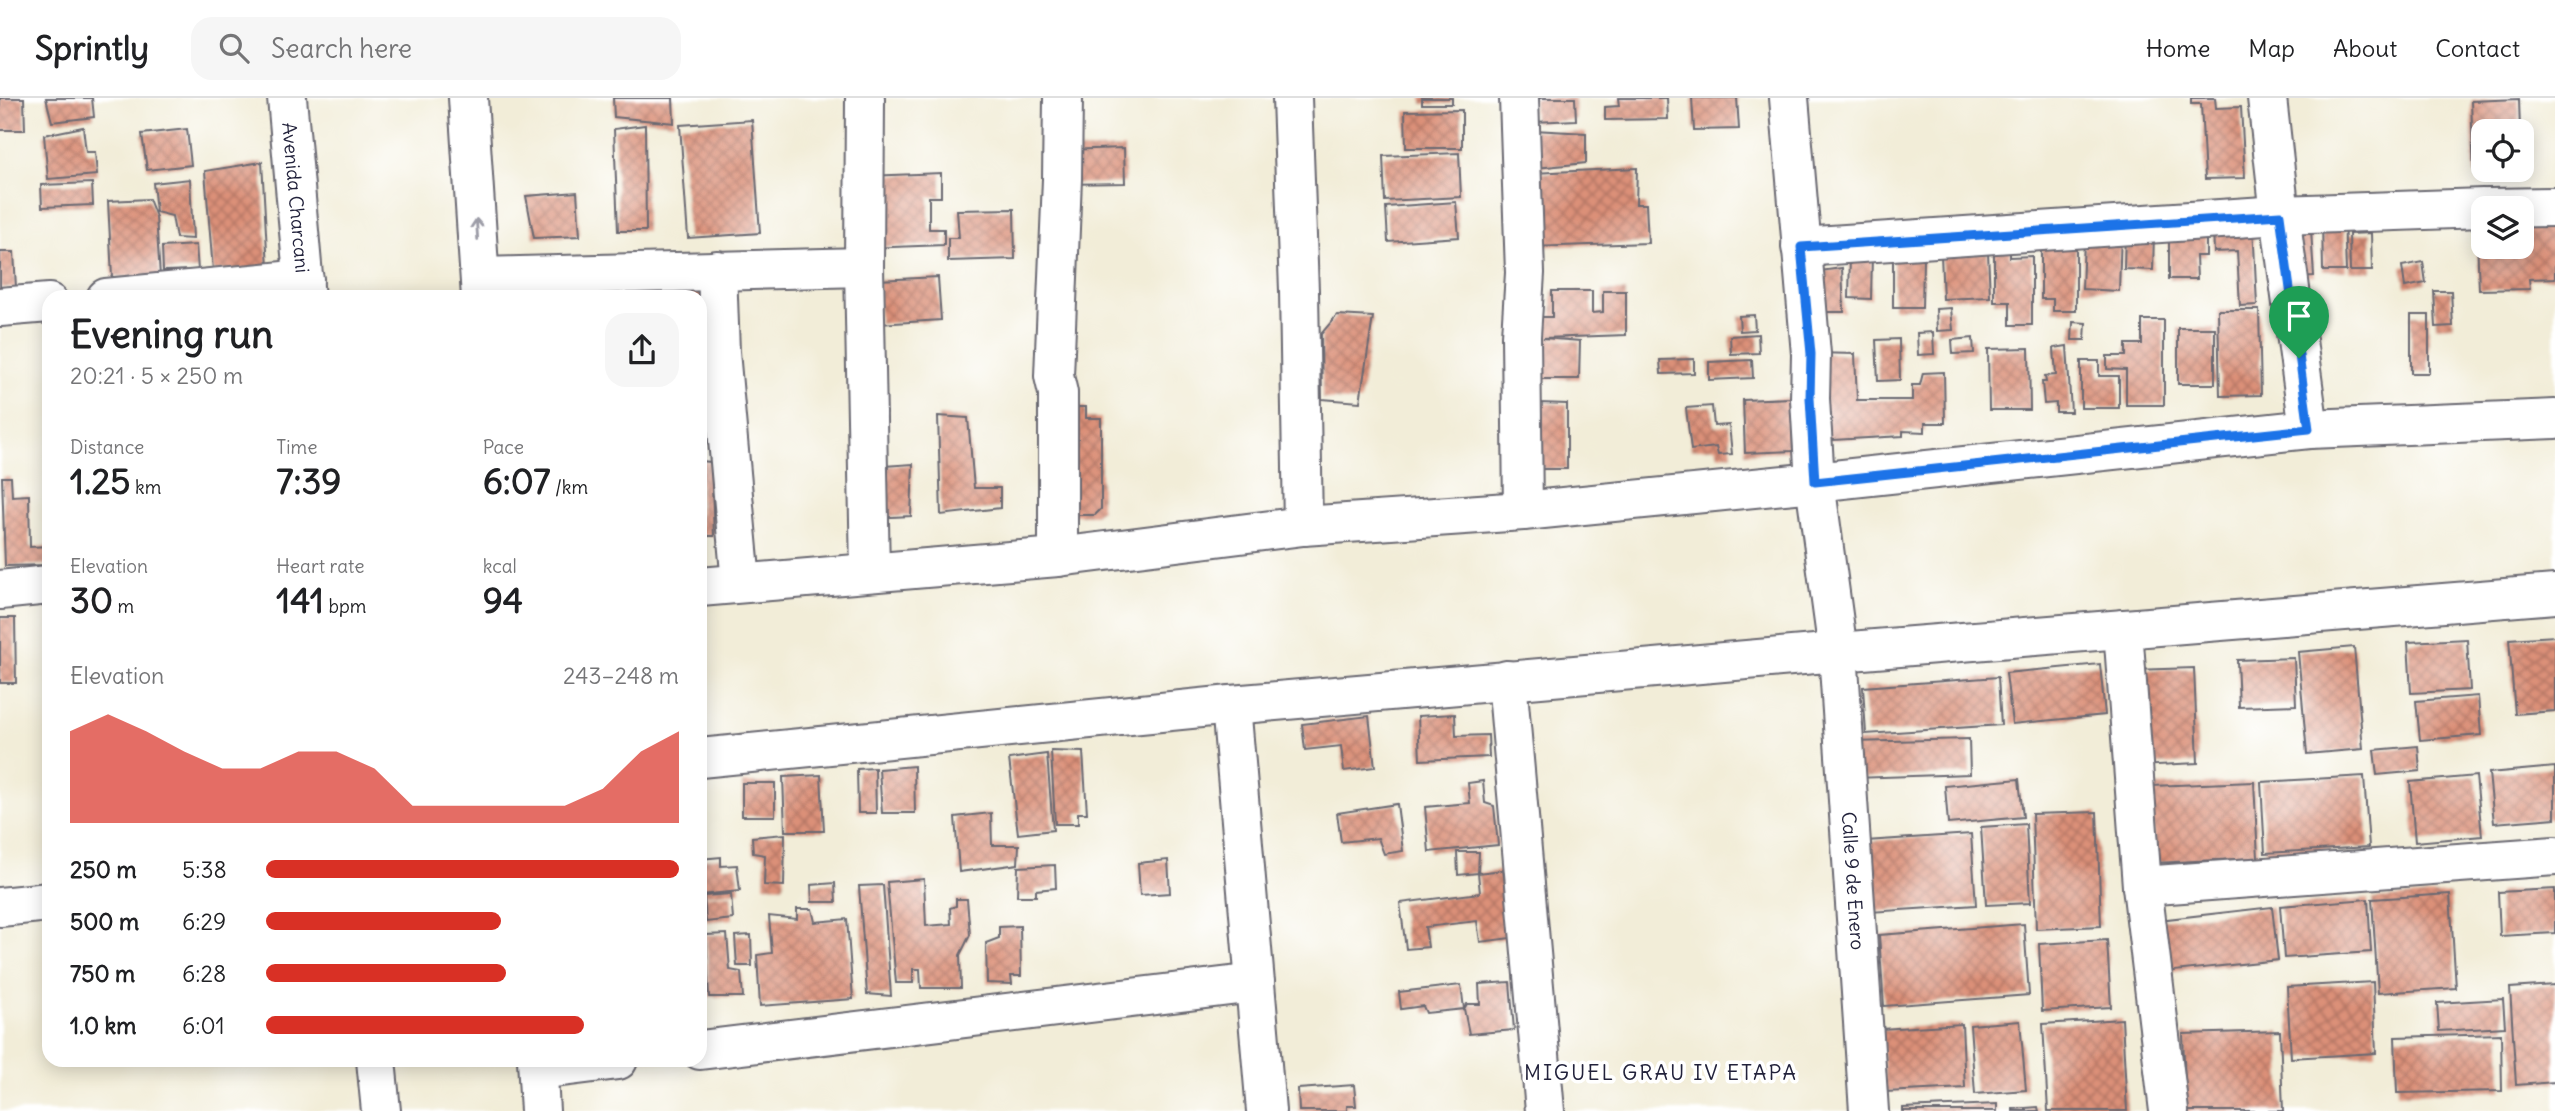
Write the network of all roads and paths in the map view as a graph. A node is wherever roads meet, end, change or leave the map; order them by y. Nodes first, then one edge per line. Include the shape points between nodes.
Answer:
1 (287, 98) edge
2 (468, 98) edge
3 (865, 98) edge
4 (1063, 98) edge
5 (1292, 98) edge
6 (1519, 98) edge
7 (1789, 98) edge
8 (2267, 98) edge
9 (2534, 207) edge
10 (2555, 207) edge
11 (2471, 209) edge
12 (2280, 215) junction
13 (1801, 247) junction
14 (864, 267) junction
15 (717, 270) junction
16 (304, 288) edge
17 (481, 288) edge
18 (264, 290) edge
19 (42, 304) edge
20 (0, 307) edge
21 (2555, 419) edge
22 (2309, 429) junction
23 (1815, 482) junction
24 (1523, 511) junction
25 (1303, 526) junction
26 (1058, 557) junction
27 (870, 572) junction
28 (741, 583) junction
29 (42, 586) edge
30 (707, 586) edge
31 (0, 590) edge
32 (2555, 594) edge
33 (2123, 629) junction
34 (1838, 652) junction
35 (1507, 680) junction
36 (1231, 705) junction
37 (707, 757) edge
38 (2555, 856) edge
39 (2143, 886) junction
40 (42, 903) edge
41 (0, 907) edge
42 (1255, 983) junction
43 (707, 1050) edge
44 (377, 1067) edge
45 (538, 1067) edge
46 (381, 1111) edge
47 (540, 1111) edge
48 (1266, 1111) edge
49 (1545, 1111) edge
50 (1869, 1111) edge
51 (2169, 1111) edge

1 - 16 street, Avenida Charcani
17 -> 2 street
3 - 14 street
4 - 26 street via 1054,376 1058,393
5 - 25 street
6 - 24 street via 1525,273
7 - 13 street, Calle 9 de Enero
8 - 12 street
9 - 10 street
11 - 12 street
12 - 13 street
12 - 22 street
13 - 23 street, Calle 9 de Enero via 1811,354
14 - 15 street
14 - 27 street
15 - 17 street
15 - 28 street
16 - 18 street
19 - 20 street
21 - 22 street
22 - 23 street
23 - 24 street
23 - 34 street, Calle 9 de Enero
24 - 25 street
25 - 26 street
26 - 27 street
27 - 28 street
28 - 30 street
29 - 31 street
32 - 33 street
33 - 34 street
33 - 39 street
34 - 35 street
34 - 50 street, Calle 9 de Enero
35 - 36 street
35 - 49 street
36 - 37 street
36 - 42 street
38 - 39 street
39 - 51 street
40 - 41 street
42 - 43 street
42 - 48 street
44 - 46 street
45 - 47 street

